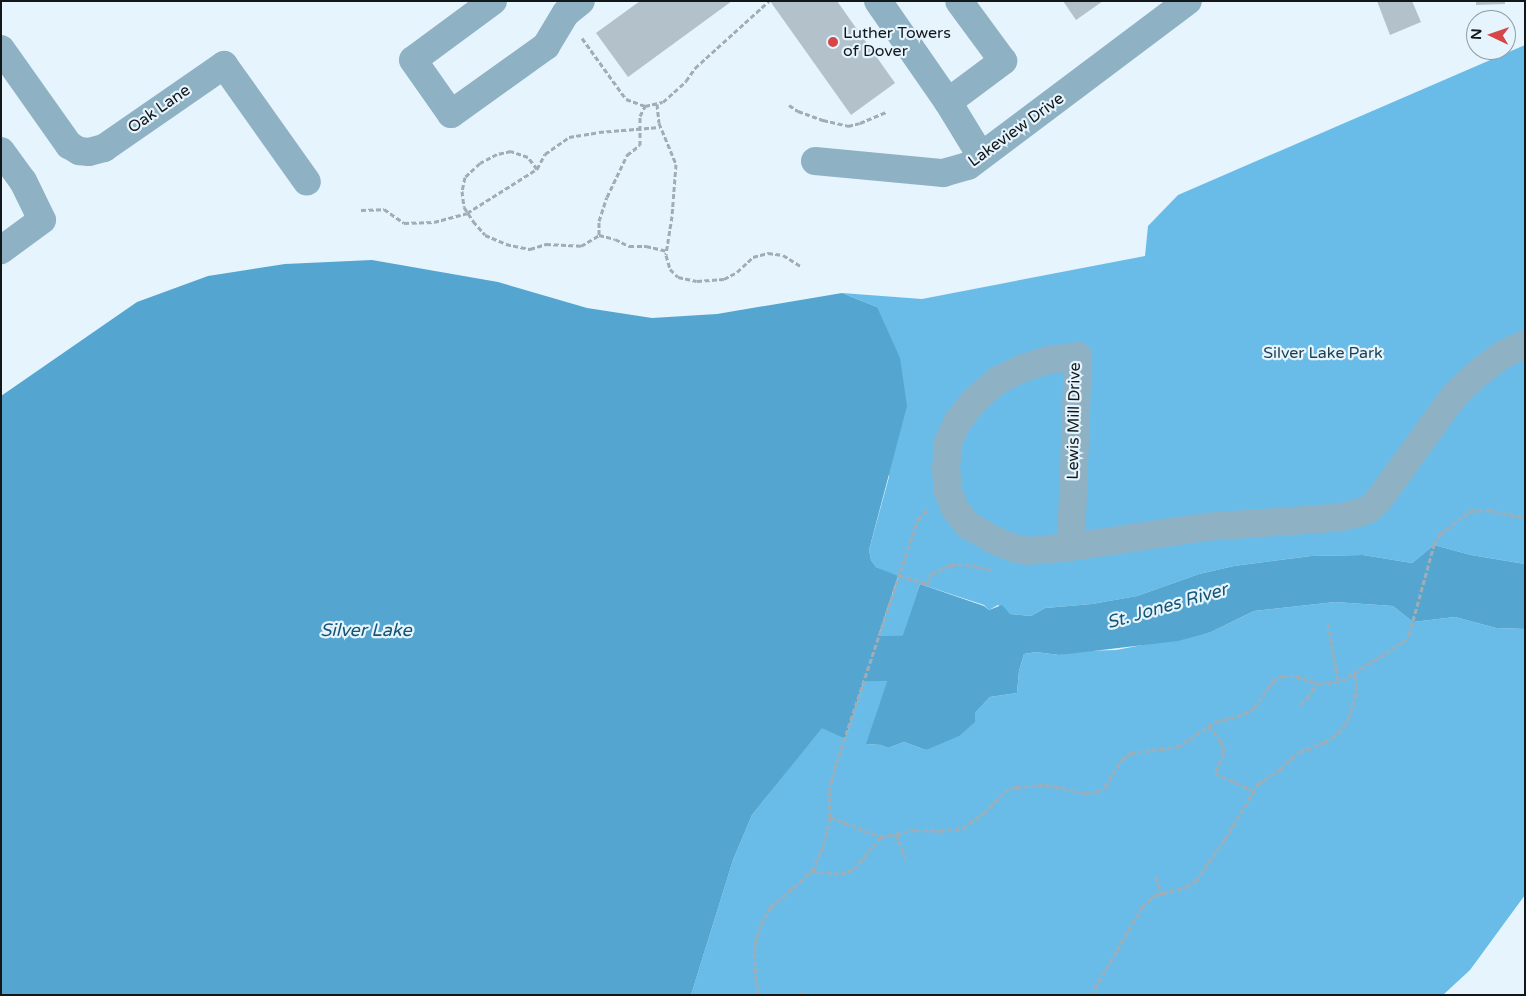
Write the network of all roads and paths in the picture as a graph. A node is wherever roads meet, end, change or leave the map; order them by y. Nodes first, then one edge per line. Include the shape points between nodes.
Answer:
1 (493, 1) edge
2 (581, 1) edge
3 (769, 1) edge
4 (878, 1) edge
5 (959, 1) edge
6 (1188, 1) edge
7 (577, 31) dead end
8 (1, 49) edge
9 (948, 102) junction
10 (657, 104) junction
11 (789, 105) dead end
12 (645, 106) junction
13 (886, 112) dead end
14 (660, 127) junction
15 (641, 129) junction
16 (1, 151) edge
17 (981, 156) junction
18 (815, 161) dead end
19 (537, 169) junction
20 (307, 182) dead end
21 (361, 210) dead end
22 (468, 212) junction
23 (599, 234) junction
24 (1, 250) edge
25 (667, 251) junction
26 (802, 267) dead end
27 (1525, 344) edge
28 (948, 491) junction
29 (1525, 518) edge
30 (1071, 547) junction
31 (994, 570) dead end
32 (898, 575) junction
33 (1328, 623) dead end
34 (1354, 673) junction
35 (1338, 681) junction
36 (1316, 684) junction
37 (1300, 705) dead end
38 (1208, 726) junction
39 (1252, 790) junction
40 (830, 817) junction
41 (896, 834) junction
42 (881, 837) junction
43 (905, 858) dead end
44 (812, 871) junction
45 (1156, 876) dead end
46 (1161, 894) junction
47 (808, 992) dead end
48 (758, 995) edge
49 (792, 995) edge
50 (1091, 995) edge

1 - 2 street via 414,60 451,114 546,46 566,13
3 - 10 path via 695,68 686,81
4 - 9 street
5 - 9 street via 1002,61
6 - 17 street, Lakeview Drive
7 - 12 path via 626,99
8 - 20 street, Oak Lane via 69,145 79,151 90,152 104,148 224,65
9 - 17 street
10 - 12 path
10 - 14 path
11 - 13 path via 823,120 848,126
12 - 15 path via 640,116
14 - 15 path
14 - 25 path via 676,164
15 - 19 path via 569,137 545,154
15 - 23 path via 640,145 627,155 607,197 598,221
16 - 24 street via 24,180 42,220
17 - 18 street, Lakeview Drive via 968,166 943,173
19 - 22 path
19 - 22 path via 528,157 511,151 480,163 465,177 463,184
21 - 22 path via 384,210 404,223 434,222
22 - 23 path via 485,235 530,249 546,244 581,246
23 - 25 path via 630,246
25 - 26 path via 670,268 678,277 697,281 724,279 753,257 768,253 783,255
27 - 30 street, Lewis Mill Drive via 1504,354 1453,397 1380,498 1362,512 1320,519 1205,527
28 - 30 street, Lewis Mill Drive via 968,524 996,541 1028,551
28 - 30 street, Lewis Mill Drive via 948,442 958,421 974,401 998,380 1023,368 1078,356
28 - 32 path via 918,519
29 - 34 path via 1488,510 1470,511 1440,534 1434,545 1409,635
31 - 32 path via 965,564 950,565 931,574 927,584
32 - 40 path via 829,792
33 - 35 path
34 - 35 path
34 - 39 path via 1355,698 1348,720 1338,734 1299,752
35 - 36 path
36 - 37 path
36 - 38 path via 1296,676 1282,676 1273,680 1254,708
38 - 39 path via 1221,740 1224,753 1215,773
38 - 41 path via 1177,747 1130,752 1111,780 1097,792 1047,785 1016,787 1005,791 984,813 963,828
39 - 46 path via 1196,882
40 - 42 path
40 - 44 path via 824,844
41 - 42 path
41 - 43 path
42 - 44 path via 854,869 841,874
44 - 48 path via 771,907 761,924 754,958
45 - 46 path
46 - 50 path via 1155,895 1142,907
47 - 49 path

